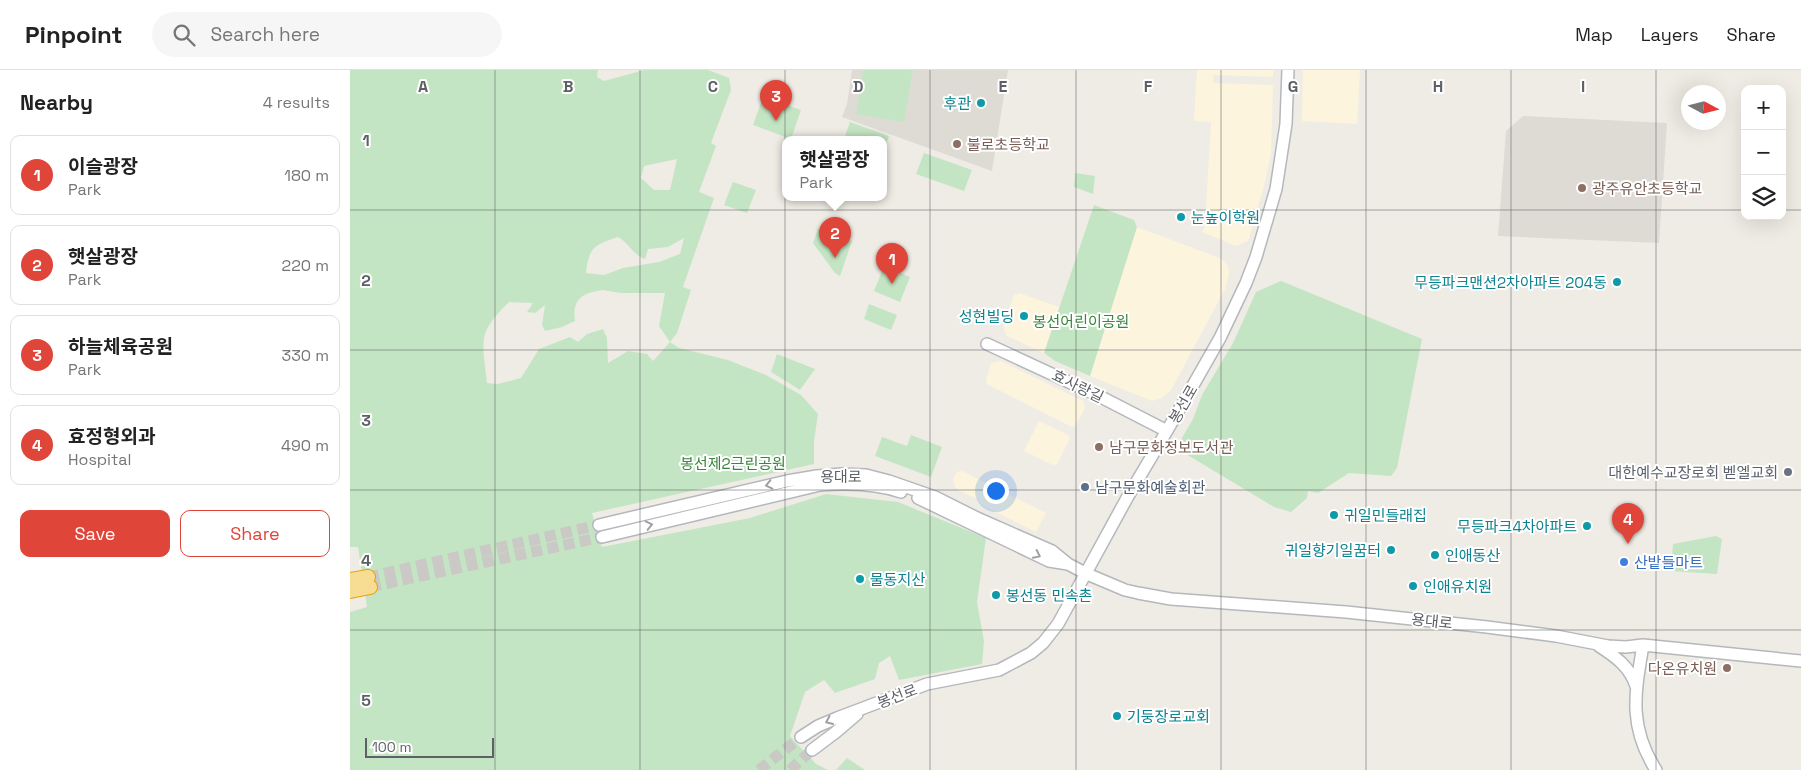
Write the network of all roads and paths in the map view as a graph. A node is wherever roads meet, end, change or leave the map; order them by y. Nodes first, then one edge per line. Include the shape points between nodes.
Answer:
1 (1288, 70) edge
2 (988, 344) dead end
3 (1167, 431) junction
4 (600, 531) tunnel mouth
5 (1087, 574) junction
6 (350, 580) edge
7 (350, 591) edge
8 (1593, 643) junction
9 (1643, 645) junction
10 (1801, 661) edge
11 (1636, 686) junction
12 (860, 711) junction
13 (801, 737) tunnel mouth
14 (812, 750) tunnel mouth
15 (1656, 770) edge

1 - 3 street, 봉선로 via 1280,166 1256,257 1220,338
2 - 3 street, 효사랑길
3 - 5 street, 봉선로
4 - 5 street, 용대로 via 820,485 866,485 892,489 922,500 1049,561 1068,564
5 - 8 street, 용대로 via 1124,590 1171,599 1423,620
5 - 12 street, 봉선로 via 1058,624 1043,643 1020,660 999,670 927,684
6 - 7 highway via 369,582
8 - 9 street, 용대로 via 1626,647
8 - 11 street via 1621,662 1634,678
9 - 10 street, 용대로
9 - 11 street
11 - 15 street via 1638,728
12 -> 13 street via 836,718
12 - 14 street

